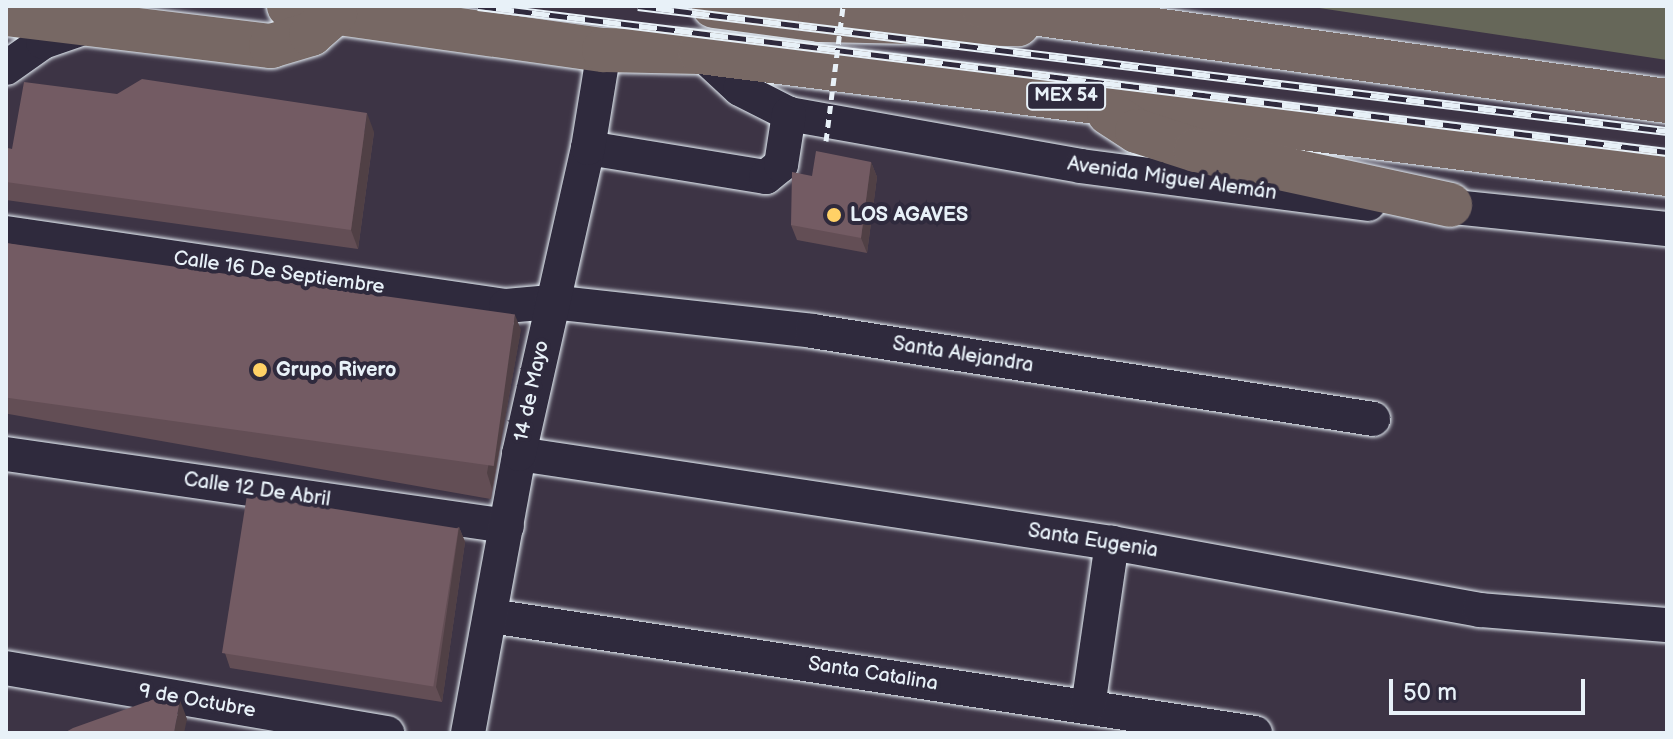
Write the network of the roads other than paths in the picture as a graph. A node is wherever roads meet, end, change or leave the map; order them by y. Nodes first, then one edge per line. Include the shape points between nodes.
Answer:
1 (289, 6) edge
2 (714, 6) edge
3 (982, 6) edge
4 (335, 13) junction
5 (832, 13) edge
6 (6, 14) edge
7 (87, 26) junction
8 (1124, 26) junction
9 (604, 50) junction
10 (700, 52) junction
11 (6, 68) edge
12 (1083, 98) junction
13 (1667, 101) edge
14 (789, 114) junction
15 (588, 148) junction
16 (1667, 174) edge
17 (1450, 205) junction
18 (1667, 229) edge
19 (6, 233) edge
20 (551, 302) junction
21 (1373, 419) dead end
22 (6, 454) edge
23 (519, 454) junction
24 (507, 526) junction
25 (1112, 543) junction
26 (491, 616) junction
27 (1667, 625) edge
28 (6, 670) edge
29 (1088, 707) junction
30 (233, 720) edge
31 (388, 733) edge
32 (468, 733) edge
33 (1255, 733) edge

1 - 4 highway, MEX 54
2 - 5 highway
3 - 8 highway
4 - 7 highway via 311,34 271,46
4 - 9 highway, MEX 54
5 - 8 highway
6 - 7 highway
7 - 11 street via 43,42
8 - 13 highway
9 - 10 highway, MEX 54
9 - 15 street, 14 de Mayo
10 - 12 highway, MEX 54
10 - 14 street, Avenida Miguel Alemán via 740,89
12 - 16 highway, MEX 54 via 1430,148
12 - 17 highway via 1166,142
14 - 15 street via 781,165 766,177
14 - 17 street, Avenida Miguel Alemán via 895,137 1301,197
15 - 20 street, 14 de Mayo
17 - 18 street, Avenida Miguel Alemán
19 - 20 street, Calle 16 De Septiembre via 506,306
20 - 21 street, Santa Alejandra via 812,331
20 - 23 street, 14 de Mayo
22 - 24 street, Calle 12 De Abril
23 - 24 street, 14 de Mayo
23 - 25 street, Santa Eugenia
24 - 26 street, 14 de Mayo
25 - 27 street, Santa Eugenia via 1480,610
25 - 29 street
26 - 29 street, Santa Catalina
26 - 32 street, 14 de Mayo
28 - 30 street, 9 de Octubre
29 - 33 street, Santa Catalina
30 - 31 street, 9 de Octubre

